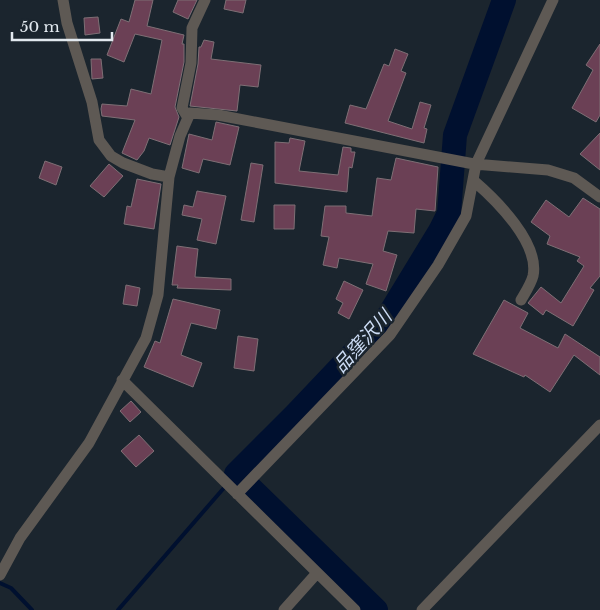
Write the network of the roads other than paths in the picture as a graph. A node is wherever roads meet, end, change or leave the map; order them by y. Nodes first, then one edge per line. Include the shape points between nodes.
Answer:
1 (63, 0) edge
2 (205, 0) edge
3 (553, 0) edge
4 (188, 118) junction
5 (476, 164) junction
6 (169, 178) junction
7 (474, 181) junction
8 (600, 197) edge
9 (522, 300) dead end
10 (122, 380) junction
11 (600, 425) edge
12 (238, 494) junction
13 (317, 573) junction
14 (0, 575) edge
15 (284, 610) edge
16 (355, 610) edge
17 (422, 610) edge

1 - 6 street via 92,102 99,140 111,156 123,163
2 - 4 street via 192,28 191,63 182,108
3 - 5 street
4 - 5 street via 190,114 218,115
4 - 6 street
5 - 7 street
5 - 8 street via 548,170 574,178
6 - 10 street via 158,295 146,338
7 - 9 street via 529,245 534,274
7 - 12 street via 466,216 438,265 390,335
10 - 12 street
10 - 14 street via 89,443 20,538
11 - 17 street
12 - 13 street
13 - 15 street
13 - 16 street

